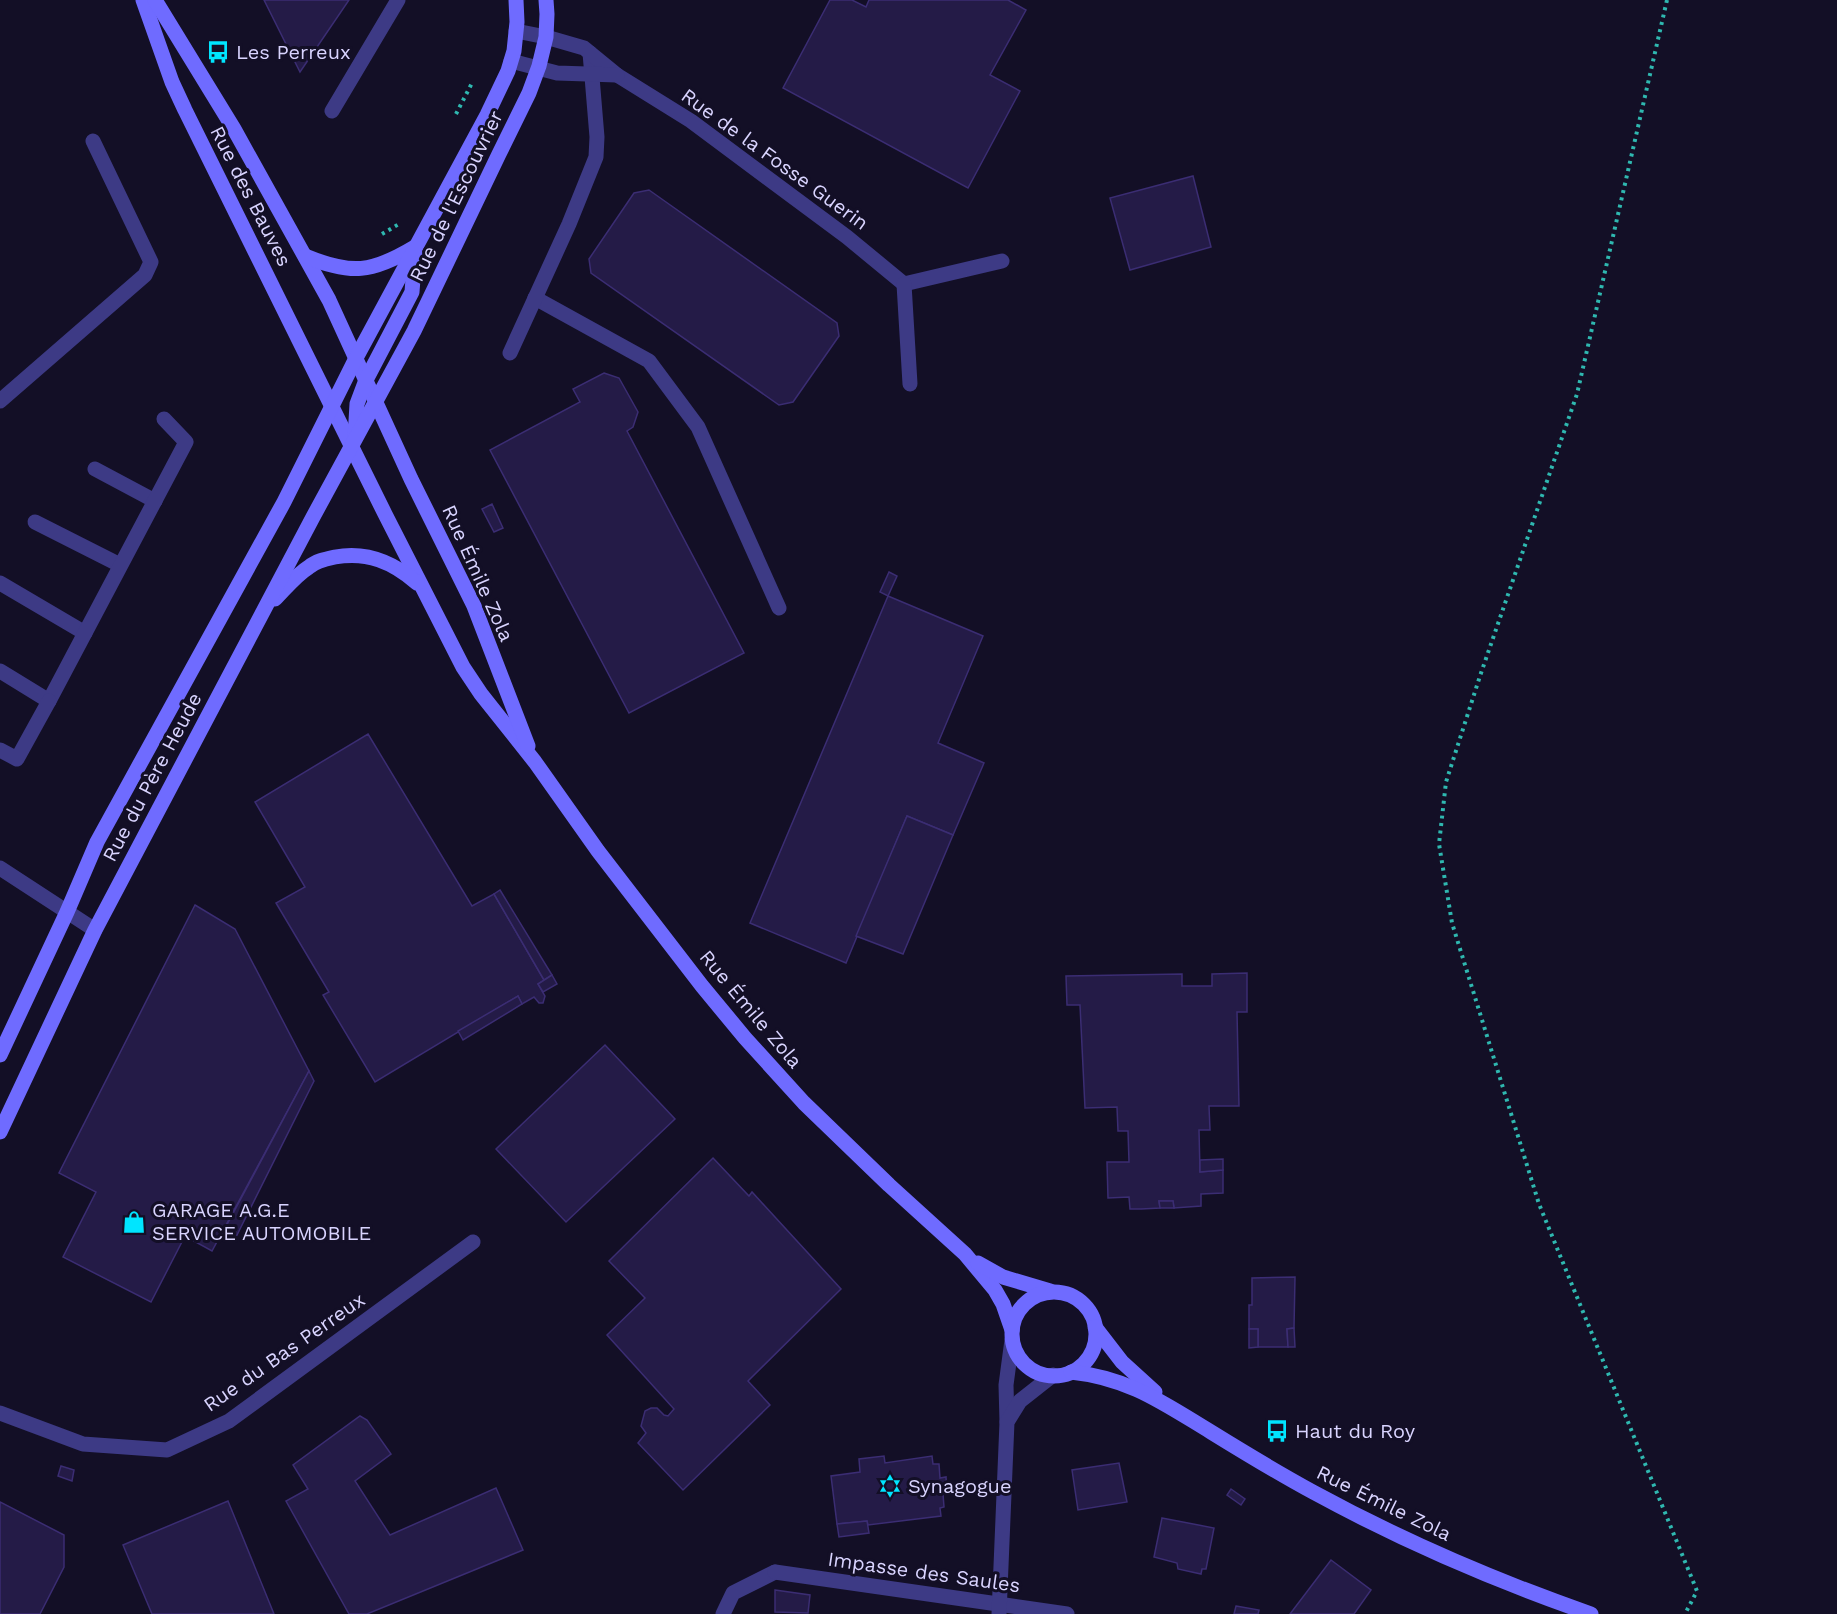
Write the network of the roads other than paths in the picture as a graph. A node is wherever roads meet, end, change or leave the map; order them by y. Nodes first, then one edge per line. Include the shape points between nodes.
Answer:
1 (143, 0) edge
2 (155, 0) edge
3 (398, 0) edge
4 (516, 0) edge
5 (546, 0) edge
6 (516, 31) junction
7 (546, 37) junction
8 (590, 53) junction
9 (511, 61) junction
10 (538, 68) junction
11 (593, 74) junction
12 (617, 75) junction
13 (332, 111) dead end
14 (93, 141) dead end
15 (415, 247) junction
16 (305, 256) junction
17 (1002, 261) dead end
18 (904, 284) junction
19 (535, 298) junction
20 (510, 353) dead end
21 (356, 358) junction
22 (366, 380) junction
23 (910, 384) dead end
24 (0, 401) edge
25 (376, 403) junction
26 (332, 406) junction
27 (164, 419) dead end
28 (353, 443) junction
29 (95, 469) dead end
30 (155, 501) junction
31 (35, 522) dead end
32 (120, 565) junction
33 (0, 583) edge
34 (422, 587) junction
35 (779, 608) dead end
36 (264, 610) junction
37 (85, 633) junction
38 (0, 671) edge
39 (49, 700) junction
40 (0, 750) edge
41 (535, 762) junction
42 (0, 868) edge
43 (67, 912) junction
44 (95, 930) junction
45 (0, 1055) edge
46 (0, 1132) edge
47 (473, 1242) dead end
48 (965, 1254) junction
49 (1056, 1292) junction
50 (1095, 1327) junction
51 (1012, 1335) junction
52 (1071, 1372) junction
53 (1053, 1375) junction
54 (1170, 1406) junction
55 (0, 1413) edge
56 (1007, 1422) junction
57 (999, 1608) edge
58 (723, 1614) edge
59 (1067, 1614) edge
60 (1591, 1614) edge

1 - 26 main road, Rue des Bauves via 172,82
2 - 16 main road, Rue des Bauves
3 - 13 street
4 - 6 main road, Rue de l'Escouvrier
5 - 7 main road, Rue de l'Escouvrier
6 - 7 street, Rue de la Fosse Guerin
6 - 9 main road, Rue de l'Escouvrier
7 - 8 street, Rue de la Fosse Guerin
7 - 10 main road, Rue de l'Escouvrier
8 - 11 street
8 - 12 street, Rue de la Fosse Guerin
9 - 10 street, Rue de la Fosse Guerin
9 - 15 main road, Rue de l'Escouvrier via 487,115
10 - 11 street, Rue de la Fosse Guerin
10 - 25 main road, Rue de l'Escouvrier
11 - 12 street, Rue de la Fosse Guerin
11 - 19 street via 596,157
12 - 18 street, Rue de la Fosse Guerin via 691,121
14 - 24 street via 151,262 145,275
15 - 16 main road via 383,264 358,270
15 - 21 main road, Rue de l'Escouvrier
15 - 22 main road via 412,291
16 - 21 main road, Rue des Bauves
17 - 18 street
18 - 23 street
19 - 20 street
19 - 35 street via 649,362 698,427
21 - 22 main road, Rue des Bauves
21 - 26 main road, Rue de l'Escouvrier
22 - 25 main road, Rue Émile Zola
22 - 28 main road via 357,404
25 - 28 main road, Rue de l'Escouvrier
25 - 41 main road, Rue Émile Zola via 474,606
26 - 28 main road, Rue des Bauves
26 - 43 main road, Rue du Père Heude via 284,502 98,842
27 - 30 street via 186,442
28 - 34 main road, Rue Émile Zola via 364,473
28 - 36 main road, Rue du Père Heude
29 - 30 street
30 - 32 street
31 - 32 street
32 - 37 street
33 - 37 street
34 - 36 main road via 388,562 370,556 344,556 308,567
34 - 41 main road, Rue Émile Zola via 463,667
36 - 44 main road, Rue du Père Heude
37 - 39 street
38 - 39 street
39 - 40 street via 17,759
41 - 48 main road, Rue Émile Zola via 597,851 745,1038 804,1103
42 - 43 street
43 - 44 street
43 - 45 main road, Rue du Père Heude
44 - 46 main road, Rue du Père Heude
47 - 55 street, Rue du Bas Perreux via 229,1421 166,1450 83,1444
48 - 49 main road, Rue Émile Zola via 1003,1277
48 - 51 main road, Rue Émile Zola via 1003,1304
49 - 50 main road via 1069,1294 1087,1307
49 - 51 main road via 1036,1295 1027,1301 1015,1319
50 - 52 main road via 1094,1349
50 - 54 main road, Rue Émile Zola via 1122,1362
51 - 53 main road via 1015,1351 1029,1368
51 - 56 street via 1006,1385
52 - 53 main road
52 - 54 main road, Rue Émile Zola via 1107,1377
53 - 56 street via 1020,1401
54 - 60 main road, Rue Émile Zola via 1343,1508 1457,1562
56 - 57 street
57 - 58 street, Impasse des Saules via 775,1572 733,1593
57 - 59 street, Impasse des Saules

